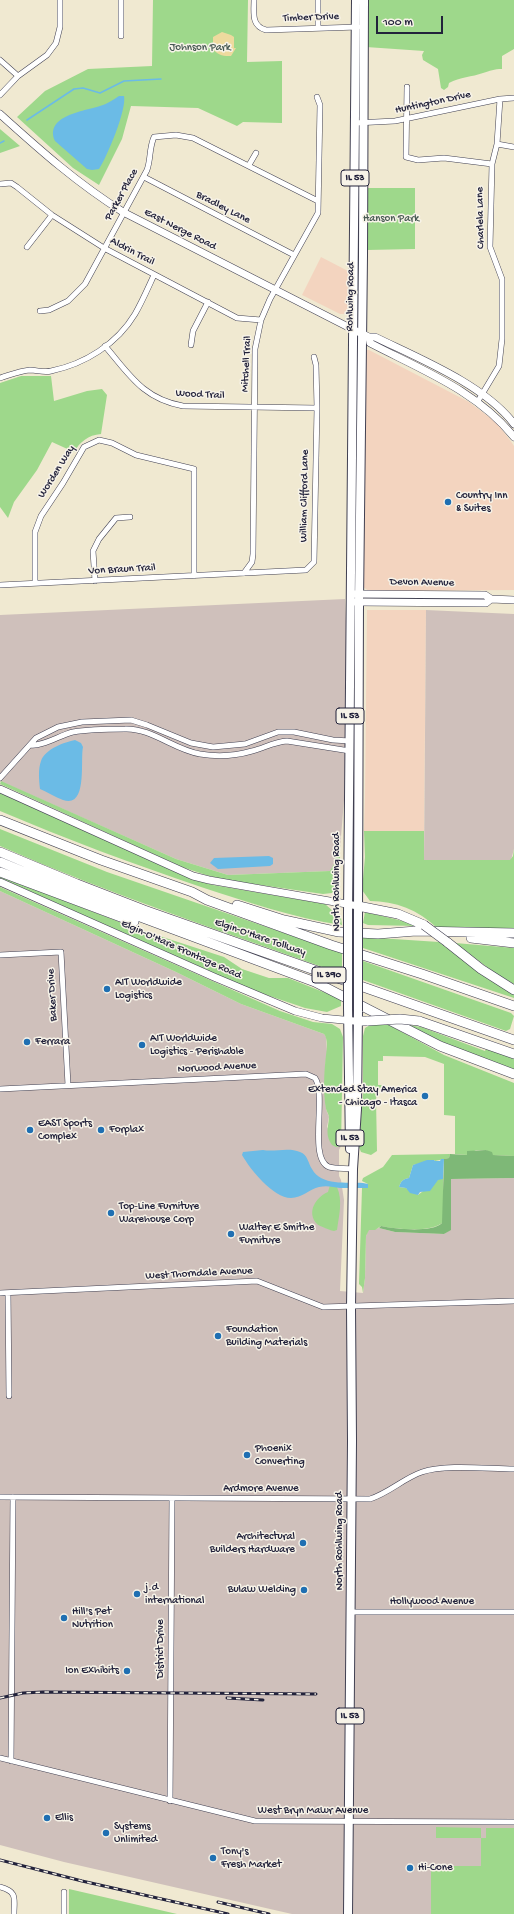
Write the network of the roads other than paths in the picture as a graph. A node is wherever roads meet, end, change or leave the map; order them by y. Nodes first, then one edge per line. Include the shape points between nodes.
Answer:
1 (60, 0) edge
2 (121, 0) edge
3 (254, 0) edge
4 (318, 0) edge
5 (356, 0) edge
6 (364, 0) edge
7 (360, 27) junction
8 (318, 28) junction
9 (120, 36) dead end
10 (0, 60) edge
11 (18, 76) junction
12 (407, 88) dead end
13 (0, 95) edge
14 (317, 97) dead end
15 (514, 98) edge
16 (500, 99) junction
17 (0, 114) edge
18 (406, 118) junction
19 (360, 123) junction
20 (497, 144) junction
21 (514, 147) edge
22 (256, 153) dead end
23 (492, 164) junction
24 (249, 165) junction
25 (144, 177) junction
26 (2, 183) edge
27 (318, 201) junction
28 (124, 212) junction
29 (52, 215) junction
30 (27, 247) dead end
31 (104, 248) junction
32 (294, 255) junction
33 (154, 275) junction
34 (275, 291) junction
35 (208, 302) junction
36 (40, 311) dead end
37 (260, 320) junction
38 (361, 334) junction
39 (191, 345) dead end
40 (105, 346) junction
41 (314, 357) dead end
42 (0, 378) edge
43 (480, 398) junction
44 (255, 407) junction
45 (317, 408) junction
46 (514, 424) edge
47 (514, 437) edge
48 (130, 517) dead end
49 (244, 573) junction
50 (194, 576) junction
51 (95, 581) junction
52 (35, 583) junction
53 (0, 585) edge
54 (355, 598) junction
55 (514, 600) edge
56 (360, 740) junction
57 (350, 742) junction
58 (30, 745) junction
59 (352, 750) junction
60 (0, 778) edge
61 (0, 789) edge
62 (359, 796) junction
63 (0, 820) edge
64 (0, 852) edge
65 (0, 862) edge
66 (0, 872) edge
67 (0, 882) edge
68 (192, 892) junction
69 (348, 904) junction
70 (358, 906) junction
71 (514, 933) edge
72 (385, 934) junction
73 (514, 943) edge
74 (214, 946) junction
75 (0, 954) edge
76 (514, 990) edge
77 (514, 1006) edge
78 (348, 1020) junction
79 (358, 1021) junction
80 (514, 1040) edge
81 (514, 1054) edge
82 (512, 1074) edge
83 (68, 1085) junction
84 (0, 1088) edge
85 (354, 1169) junction
86 (0, 1293) edge
87 (8, 1293) junction
88 (514, 1301) edge
89 (352, 1307) junction
90 (9, 1396) dead end
91 (514, 1469) edge
92 (0, 1497) edge
93 (13, 1497) junction
94 (172, 1498) junction
95 (352, 1499) junction
96 (351, 1612) junction
97 (514, 1612) edge
98 (0, 1758) edge
99 (11, 1761) junction
100 (170, 1801) junction
101 (350, 1822) junction
102 (514, 1822) edge
103 (0, 1887) edge
104 (64, 1892) dead end
105 (14, 1914) edge
106 (64, 1914) edge
107 (348, 1914) edge

1 - 11 street via 60,27 56,43 47,55
2 - 9 street
3 - 8 street, Timber Drive via 254,18 259,28
4 - 8 street
5 - 7 main road, Rohlwing Road / IL 53
6 - 7 main road, Rohlwing Road / IL 53
7 - 8 street, Timber Drive
7 - 19 main road, Rohlwing Road / IL 53
10 - 11 street
11 - 13 street
12 - 18 street
14 - 27 street, Mitchell Trail via 320,105
15 - 16 street, Huntington Drive
16 - 18 street, Huntington Drive
16 - 20 street, Charlela Lane
17 - 28 main road, East Nerge Road via 57,166 94,194
18 - 19 street, Huntington Drive
18 - 23 street via 406,157 418,160 444,158
19 - 38 main road, Rohlwing Road / IL 53
20 - 21 street
20 - 23 street, Charlela Lane
22 - 24 street
23 - 43 street, Charlela Lane via 490,247 502,279 502,339 499,366
24 - 25 street, Parker Place via 193,138 160,136 154,137 151,144 150,162
24 - 27 street, Parker Place
25 - 28 street, Parker Place
25 - 32 street, Bradley Lane
26 - 29 street, Aldrin Trail via 11,183
27 - 32 street, Mitchell Trail via 318,212
28 - 31 street, Parker Place
28 - 34 main road, East Nerge Road
29 - 30 street
29 - 31 street, Aldrin Trail
31 - 33 street, Aldrin Trail
31 - 36 street, Parker Place via 85,284 68,301 49,310
32 - 34 street, Mitchell Trail
33 - 35 street, Aldrin Trail
33 - 40 street via 134,314
34 - 37 street, Mitchell Trail
34 - 38 main road, East Nerge Road
35 - 37 street, Aldrin Trail via 237,318
35 - 39 street via 193,331
37 - 44 street, Mitchell Trail via 255,348
38 - 43 main road, East Nerge Road via 375,337 457,379
38 - 54 main road, Rohlwing Road / IL 53
40 - 42 street via 82,361 63,368 48,372 16,372
40 - 44 street, Wood Trail via 135,382 157,398 182,406
41 - 45 street, William Clifford Lane
43 - 46 main road, East Nerge Road via 499,407
43 - 47 main road, East Nerge Road
44 - 45 street, Wood Trail
44 - 49 street, Mitchell Trail via 253,554 252,562
45 - 49 street, William Clifford Lane via 314,562 306,570
48 - 51 street via 116,518 99,539 94,551
49 - 50 street, Von Braun Trail
50 - 51 street, Von Braun Trail
50 - 52 street, Worden Way via 194,470 136,455 112,443 98,440 84,447 40,516 35,532
51 - 52 street, Von Braun Trail
52 - 53 street, Von Braun Trail
54 - 55 main road, Devon Avenue via 486,603 491,599
54 - 56 main road, North Rohlwing Road / IL 53
54 - 57 main road, IL 53
56 - 59 main road
56 - 62 main road, North Rohlwing Road / IL 53
57 - 58 street via 294,732 278,732 245,744 213,747 191,743 147,724 115,720 67,724 36,738
57 - 59 main road
58 - 59 street via 37,746 61,735 75,732 128,729 153,736 187,751 212,756 237,755 278,741
58 - 60 street
59 - 62 main road via 356,752
59 - 69 main road, North Rohlwing Road / IL 53
61 - 69 main road via 193,876
62 - 70 main road, North Rohlwing Road / IL 53
63 - 68 highway, Elgin-O'Hare Tollway
64 - 80 highway, Elgin-O'Hare Tollway / IL 390 via 144,910
65 - 74 highway
66 - 74 highway via 142,925
67 - 78 main road, Elgin-O'Hare Frontage Road via 295,1011 322,1018
68 - 72 highway via 306,926 339,932
68 - 77 highway, Elgin-O'Hare Tollway via 331,945
69 - 70 main road
69 - 78 main road, North Rohlwing Road / IL 53, bridge
70 - 76 highway, bridge via 398,914 424,925 481,969
70 - 79 main road, North Rohlwing Road / IL 53, bridge
71 - 72 highway via 416,931
72 - 73 highway via 473,938
74 - 82 highway via 315,982 440,1046
75 - 83 street, Baker Drive via 61,952
78 - 79 main road, Elgin-O'Hare Frontage Road
78 - 85 main road, North Rohlwing Road / IL 53 via 350,1144
79 - 81 highway, bridge via 419,1021
79 - 85 main road, North Rohlwing Road / IL 53
83 - 84 street, Norwood Avenue
83 - 85 street, Norwood Avenue via 302,1074 311,1076 317,1082 318,1088 321,1160 328,1166
85 - 89 main road, North Rohlwing Road / IL 53
86 - 87 street, West Thorndale Avenue
87 - 89 street, West Thorndale Avenue via 257,1281 320,1306
87 - 90 street
88 - 89 street, West Thorndale Avenue
89 - 95 main road, North Rohlwing Road / IL 53
91 - 95 street, Ardmore Avenue via 434,1469 416,1475 374,1498
92 - 93 street, Ardmore Avenue
93 - 94 street, Ardmore Avenue
93 - 99 street
94 - 95 street, Ardmore Avenue
94 - 100 street, District Drive
95 - 96 main road, North Rohlwing Road / IL 53
96 - 97 street, Hollywood Avenue
96 - 101 main road, North Rohlwing Road / IL 53
98 - 99 street, West Bryn Mawr Avenue
99 - 100 street, West Bryn Mawr Avenue
100 - 101 street, West Bryn Mawr Avenue via 255,1822
101 - 102 street, West Bryn Mawr Avenue
101 - 107 main road, North Rohlwing Road / IL 53
103 - 105 street via 10,1890 14,1895
104 - 106 street

